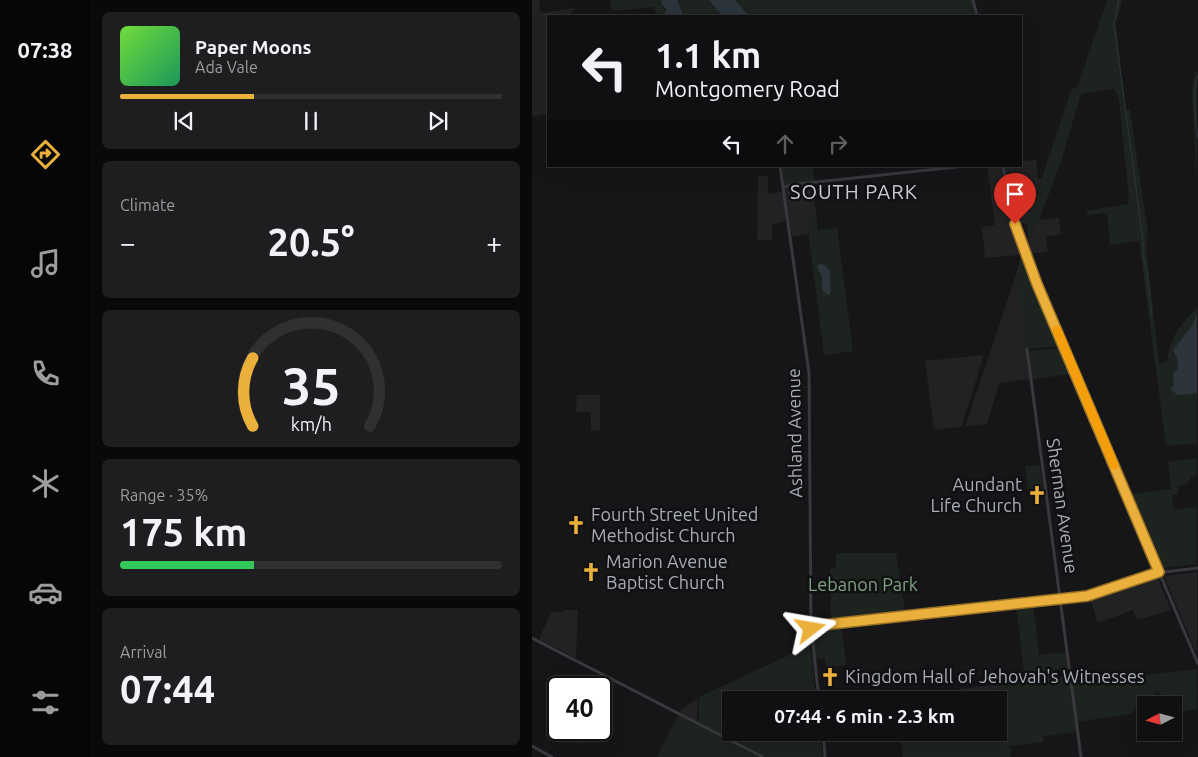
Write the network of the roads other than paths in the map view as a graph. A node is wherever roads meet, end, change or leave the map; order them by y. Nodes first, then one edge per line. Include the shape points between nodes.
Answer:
1 (973, 0) edge
2 (977, 15) edge
3 (780, 167) edge
4 (956, 167) edge
5 (1003, 167) edge
6 (783, 188) junction
7 (1027, 349) dead end
8 (1198, 568) edge
9 (1159, 572) junction
10 (1061, 598) junction
11 (811, 626) junction
12 (532, 638) edge
13 (1198, 664) edge
14 (818, 691) edge
15 (824, 741) edge
16 (532, 746) edge
17 (552, 757) edge
18 (763, 757) edge
19 (825, 757) edge
20 (1081, 757) edge

1 - 2 street
3 - 6 street, Ashland Avenue
4 - 6 street
5 - 9 street via 1014,219 1026,255
6 - 11 street, Ashland Avenue via 809,373
7 - 10 street, Sherman Avenue
8 - 9 street
9 - 10 street via 1087,596
9 - 13 street
10 - 11 street
10 - 20 street, Sherman Avenue
11 - 14 street, Ashland Avenue
12 - 18 street
15 - 19 street
16 - 17 street

